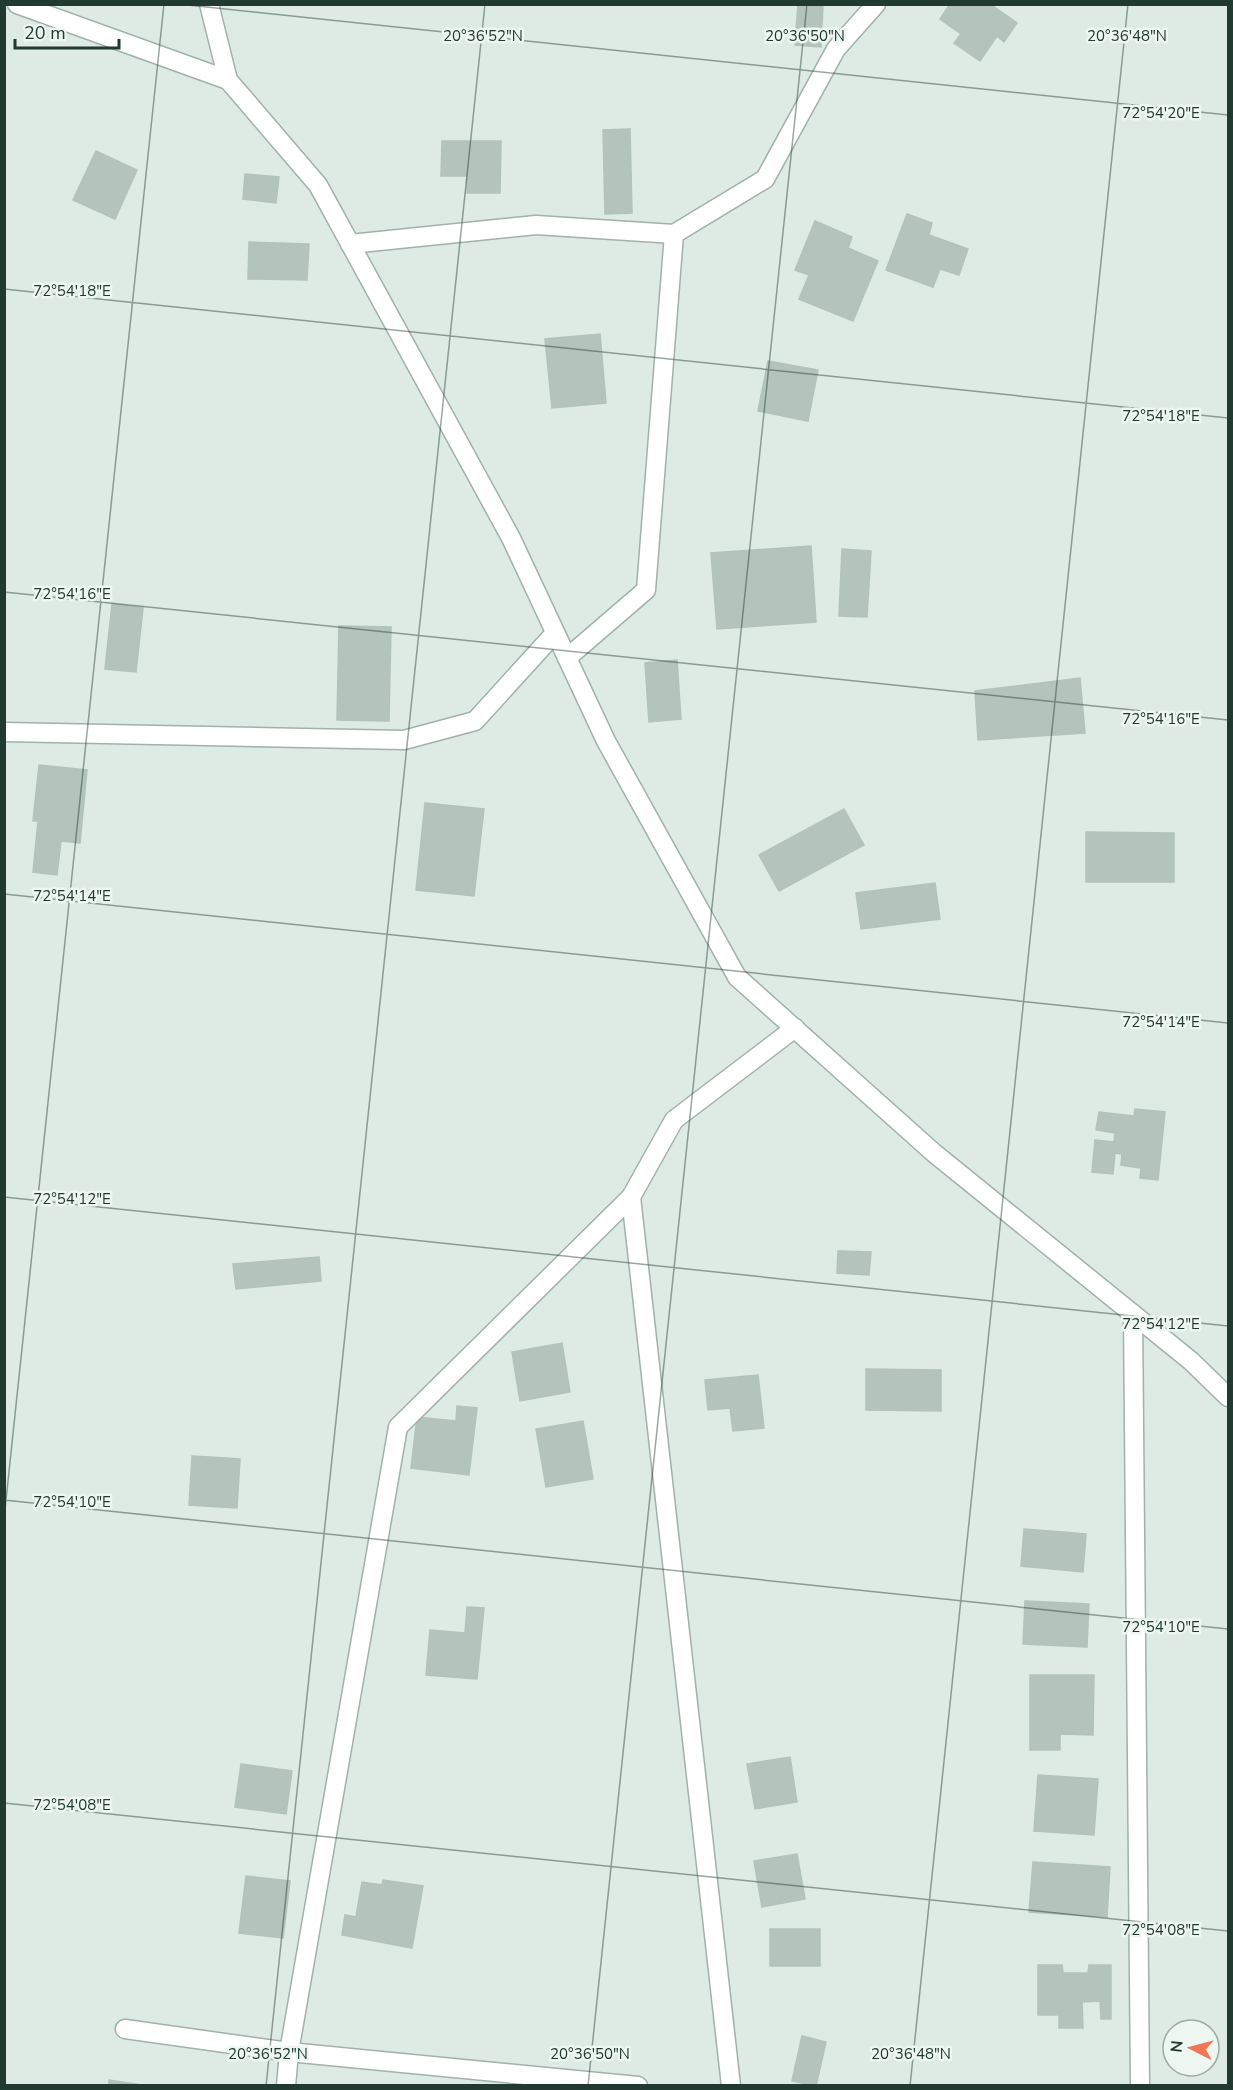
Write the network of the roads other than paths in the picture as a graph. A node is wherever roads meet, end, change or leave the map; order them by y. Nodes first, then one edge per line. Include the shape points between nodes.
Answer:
1 (18, 4) edge
2 (209, 4) edge
3 (876, 4) edge
4 (228, 80) junction
5 (674, 234) junction
6 (350, 244) junction
7 (555, 633) junction
8 (567, 658) junction
9 (4, 732) edge
10 (795, 1028) junction
11 (631, 1197) junction
12 (1133, 1314) junction
13 (1228, 1397) edge
14 (125, 2029) dead end
15 (289, 2052) junction
16 (286, 2085) edge
17 (638, 2085) edge
18 (731, 2085) edge
19 (1140, 2085) edge

1 - 4 street
2 - 4 street
3 - 5 street via 836,49 765,179
4 - 6 street via 318,185
5 - 6 street via 536,225
5 - 8 street via 646,590
6 - 7 street via 511,538
7 - 8 street
7 - 9 street via 475,722 404,740
8 - 10 street via 606,741 737,977
10 - 11 street via 674,1120
10 - 12 street via 934,1153
11 - 15 street via 398,1427
11 - 18 street
12 - 13 street
12 - 19 street
14 - 15 street
15 - 16 street
15 - 17 street

